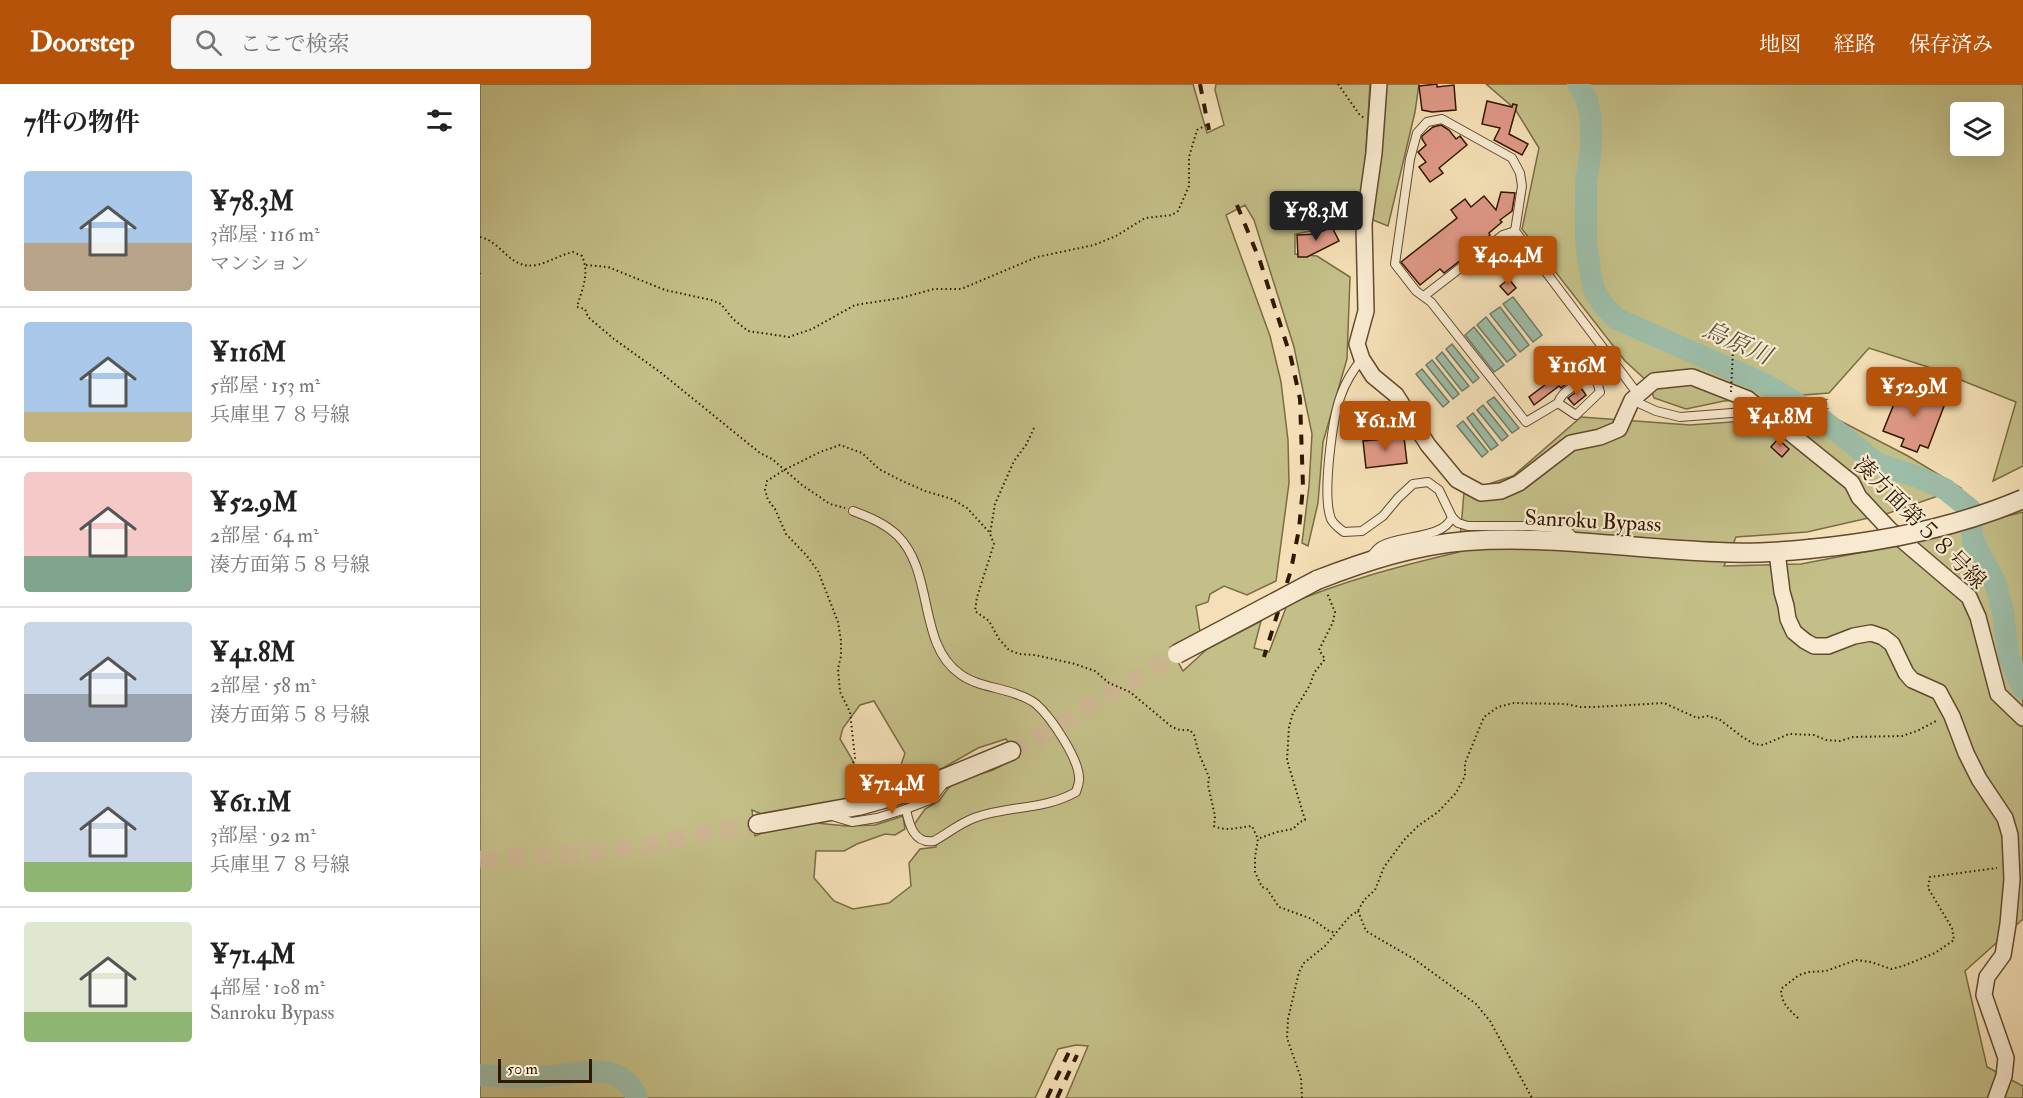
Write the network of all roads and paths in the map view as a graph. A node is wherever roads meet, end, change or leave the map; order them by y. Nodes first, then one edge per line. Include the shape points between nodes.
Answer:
1 (1338, 84) edge
2 (1379, 84) edge
3 (1206, 125) dead end
4 (1376, 126) junction
5 (1515, 231) junction
6 (480, 237) edge
7 (586, 265) junction
8 (1424, 296) junction
9 (1733, 349) dead end
10 (1606, 353) junction
11 (1362, 359) junction
12 (1592, 364) junction
13 (1731, 392) junction
14 (1635, 397) junction
15 (1558, 403) junction
16 (1828, 404) dead end
17 (1034, 428) dead end
18 (784, 470) junction
19 (2023, 499) edge
20 (853, 511) joint
21 (1452, 517) junction
22 (990, 534) junction
23 (1576, 541) junction
24 (1777, 552) junction
25 (1365, 562) junction
26 (1321, 584) junction
27 (1177, 654) tunnel mouth
28 (1952, 716) junction
29 (2023, 718) edge
30 (1011, 751) tunnel mouth
31 (947, 778) junction
32 (854, 790) dead end
33 (906, 809) junction
34 (823, 814) junction
35 (758, 824) tunnel mouth
36 (1258, 839) junction
37 (2012, 866) junction
38 (1358, 911) junction
39 (1337, 933) junction
40 (1798, 1018) dead end
41 (1302, 1098) edge
42 (1532, 1098) edge
43 (1996, 1098) edge

1 - 4 path via 1359,114
2 - 4 street
3 - 7 path via 1197,130 1189,157 1189,186 1178,211 1172,215 1145,218 1094,245 1037,256 961,289 934,289 855,305 789,337 748,331 721,304 711,300 665,290 608,267
4 - 11 street via 1364,224 1366,311 1358,344
5 - 8 lane via 1503,235
5 - 8 lane via 1522,186 1512,158 1442,119 1427,122 1417,133 1410,159 1395,264
5 - 10 lane
6 - 7 path via 490,240 518,264 535,265 573,252 582,256
7 - 18 path via 577,307 585,309 588,317 614,339
8 - 15 lane via 1526,422
9 - 13 path, bridge
10 - 12 lane
10 - 14 lane
11 - 14 street via 1373,376 1396,395 1428,445 1457,480 1481,493 1501,491 1519,483 1571,443 1620,429
11 - 21 lane via 1340,396 1331,447 1328,507 1332,522 1344,532 1362,531 1383,516 1413,484 1428,482 1439,490
12 - 15 lane
12 - 15 lane via 1600,393 1576,415
13 - 14 street, 湊方面第５８号線 via 1692,377 1654,381
13 - 29 street, 湊方面第５８号線 via 1748,399 1852,483 1859,497 1889,529 1969,597 1998,694
14 - 16 lane, bridge via 1656,411 1680,417
17 - 22 path via 1001,487
18 - 20 path via 830,504
18 - 22 path via 819,452 840,446 852,449 898,479 967,508
18 - 32 path via 767,481 765,490 786,534 818,572 838,622 840,692 850,712 855,758 850,771 858,780
19 - 24 street, Sanroku Bypass, bridge via 1950,524 1888,539
20 - 33 lane via 891,529 910,554 925,596 932,633 943,656 960,674 1036,704 1063,738 1080,779 1076,792 1064,799 972,818 934,841 915,836
21 - 23 lane via 1468,526 1566,529
21 - 25 lane via 1449,524 1436,532 1380,546
22 - 36 path via 994,544 975,611 990,621 999,639 1019,654 1095,671 1109,683 1130,692 1172,727 1190,730 1209,777 1214,826 1231,830 1252,826
23 - 24 street, Sanroku Bypass via 1718,553
23 - 25 street, Sanroku Bypass via 1466,541
24 - 28 street via 1782,592 1794,632 1814,646 1828,646 1871,633 1883,637 1892,644 1912,680 1939,692
25 - 26 street, Sanroku Bypass
26 - 27 street, Sanroku Bypass, bridge
26 - 36 path via 1335,612 1333,622 1319,650 1325,659 1293,713 1287,747 1291,777 1305,820 1293,830
28 - 37 street via 1966,753 2005,818
28 - 38 path via 1902,736 1840,741 1789,734 1762,745 1754,744 1719,719 1696,718 1664,703 1595,707 1514,703 1498,707 1484,717 1456,793 1404,840
30 - 31 street
31 - 33 lane via 932,799
31 - 34 street
33 - 34 lane via 852,822
34 - 35 street
36 - 39 path via 1255,872 1262,887 1279,907
37 - 40 path via 1930,877 1928,888 1952,928 1954,939 1935,953 1892,969 1856,960 1826,971 1799,975 1781,989 1781,998
37 - 43 street via 2003,955 1987,977 1984,995 2006,1058
38 - 39 path
38 - 42 path via 1366,931 1414,959 1476,1004 1490,1021
39 - 41 path via 1304,963 1293,993 1287,1038 1301,1078

